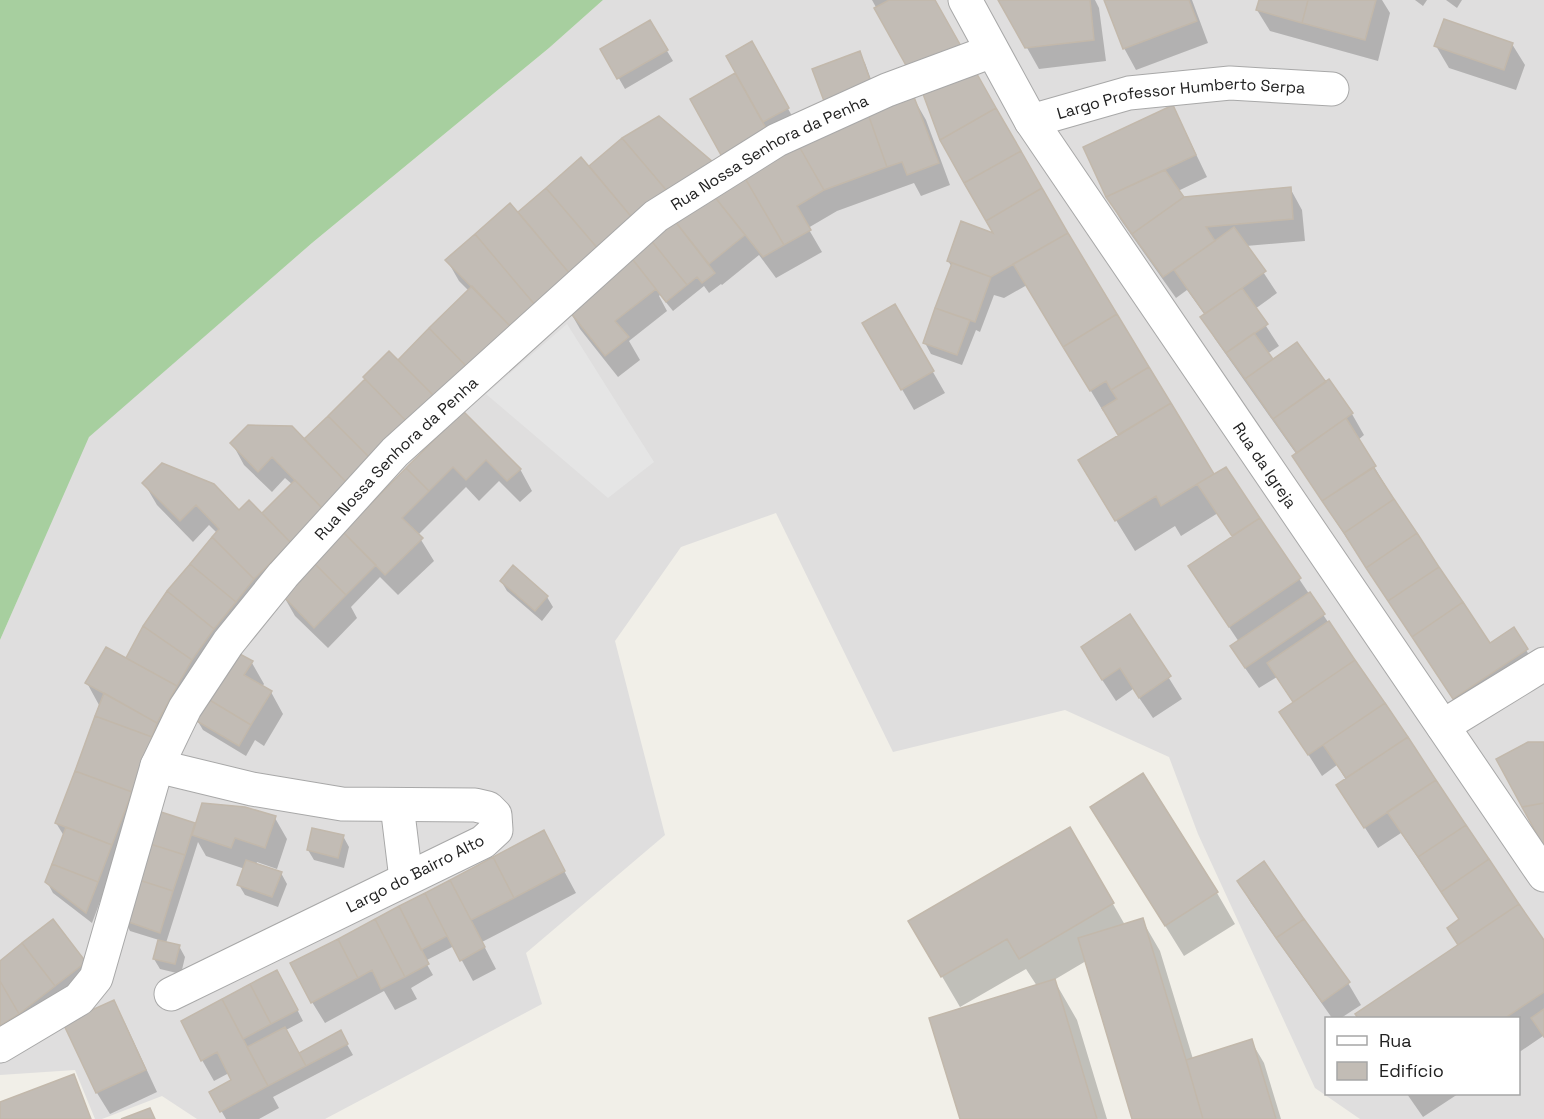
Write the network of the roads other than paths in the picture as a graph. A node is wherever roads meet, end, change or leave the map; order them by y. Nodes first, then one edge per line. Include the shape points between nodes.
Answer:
1 (965, 0) edge
2 (992, 51) junction
3 (1332, 89) dead end
4 (1031, 121) junction
5 (1544, 664) edge
6 (1443, 726) junction
7 (157, 766) junction
8 (397, 805) junction
9 (1544, 875) edge
10 (406, 879) junction
11 (171, 994) dead end
12 (0, 1046) edge

1 - 2 street, Rua da Igreja
2 - 4 street, Rua da Igreja
2 - 7 street, Rua Nossa Senhora da Penha via 887,90 777,140 656,216 395,452 282,574 228,643 185,708
3 - 4 street, Largo Professor Humberto Serpa via 1230,83 1130,93
4 - 6 street, Rua da Igreja
5 - 6 street
6 - 9 street, Rua da Igreja
7 - 8 street, Largo do Bairro Alto via 252,789 342,804
7 - 12 street, Rua Nossa Senhora da Penha via 96,978 79,999
8 - 10 street
8 - 10 street, Largo do Bairro Alto via 475,805 488,808 495,815 496,830 483,842
10 - 11 street, Largo do Bairro Alto

